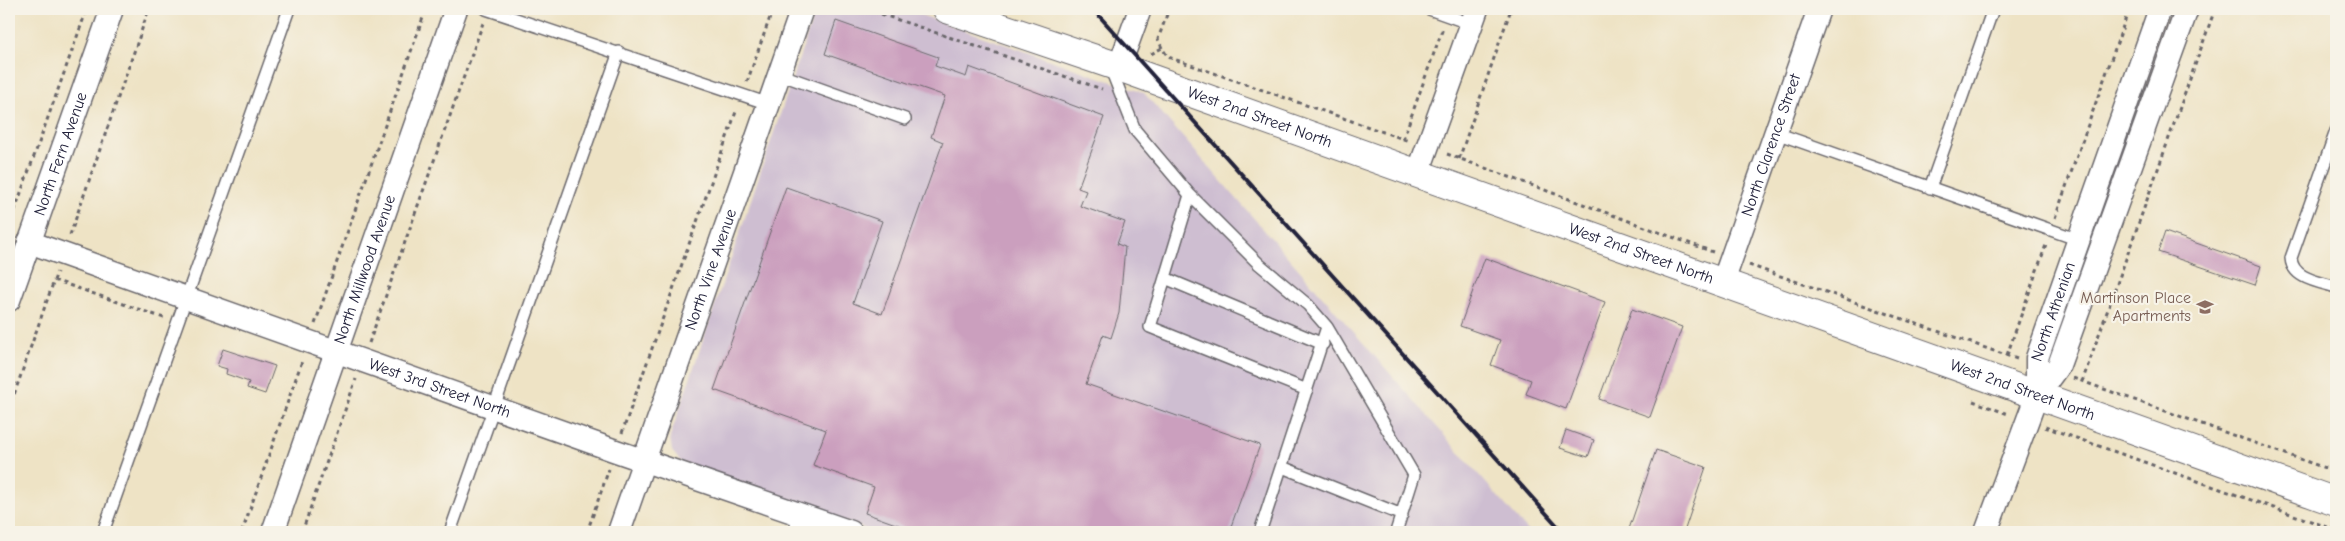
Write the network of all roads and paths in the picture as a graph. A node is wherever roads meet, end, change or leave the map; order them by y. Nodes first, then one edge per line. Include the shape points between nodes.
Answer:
1 (87, 9) edge
2 (112, 9) edge
3 (148, 9) edge
4 (290, 9) edge
5 (426, 9) edge
6 (456, 9) edge
7 (487, 9) edge
8 (773, 9) edge
9 (802, 9) edge
10 (866, 9) edge
11 (947, 9) edge
12 (1140, 9) edge
13 (1169, 9) edge
14 (1429, 9) edge
15 (1511, 9) edge
16 (1819, 9) edge
17 (1993, 9) edge
18 (2129, 9) edge
19 (2160, 9) edge
20 (2187, 9) edge
21 (2215, 9) edge
22 (1447, 15) junction
23 (1474, 16) edge
24 (1162, 48) junction
25 (619, 52) junction
26 (1149, 56) dead end
27 (1114, 65) junction
28 (779, 74) junction
29 (742, 95) junction
30 (1122, 95) junction
31 (768, 104) junction
32 (905, 119) dead end
33 (2336, 131) edge
34 (1776, 133) junction
35 (1403, 140) junction
36 (1414, 143) dead end
37 (1446, 154) dead end
38 (1458, 159) junction
39 (1418, 173) junction
40 (1930, 188) junction
41 (1190, 195) junction
42 (9, 226) edge
43 (2051, 230) junction
44 (2079, 240) junction
45 (29, 242) junction
46 (64, 254) junction
47 (1728, 270) junction
48 (1165, 278) junction
49 (54, 280) junction
50 (2336, 287) edge
51 (188, 299) junction
52 (9, 300) edge
53 (167, 319) dead end
54 (1327, 327) junction
55 (309, 342) junction
56 (1323, 344) junction
57 (336, 352) junction
58 (2007, 355) junction
59 (363, 361) junction
60 (2045, 369) junction
61 (2082, 382) junction
62 (1307, 390) junction
63 (2037, 395) junction
64 (1973, 401) dead end
65 (493, 408) junction
66 (9, 409) edge
67 (2027, 421) junction
68 (616, 451) junction
69 (644, 461) junction
70 (1282, 467) junction
71 (2336, 472) edge
72 (2336, 502) edge
73 (1402, 515) junction
74 (797, 524) edge
75 (2336, 530) edge
76 (103, 532) edge
77 (242, 532) edge
78 (273, 532) edge
79 (302, 532) edge
80 (450, 532) edge
81 (587, 532) edge
82 (619, 532) edge
83 (851, 532) edge
84 (1260, 532) edge
85 (1396, 532) edge
86 (1986, 532) edge

1 - 42 path
2 - 45 street, North Fern Avenue
3 - 46 path
4 - 51 lane
5 - 55 path
6 - 57 street, North Millwood Avenue
7 - 25 lane
7 - 59 path
8 - 29 path
9 - 28 street, North Vine Avenue
10 - 30 path
11 - 27 street, West 2nd Street North
12 - 27 street
13 - 24 path via 1158,39
14 - 22 lane
15 - 38 path
16 - 34 street, North Clarence Street
17 - 40 lane
18 - 43 path
19 - 44 street, North Athenian
20 - 60 street, North Athenian via 2059,365
21 - 61 path
22 - 23 lane
22 - 35 path
23 - 39 street
24 - 26 path
24 - 35 path via 1168,56
25 - 29 lane
25 - 65 lane
27 - 30 lane
27 - 39 street, West 2nd Street North
28 - 31 street, North Vine Avenue
28 - 32 lane
29 - 31 lane
29 - 68 path
30 - 41 lane via 1135,130
31 - 69 street, North Vine Avenue
33 - 50 lane via 2291,258 2292,266 2299,275
34 - 40 lane
34 - 47 street, North Clarence Street
35 - 36 path
37 - 38 path
38 - 47 path
39 - 47 street, West 2nd Street North
40 - 43 lane
41 - 48 lane
41 - 54 lane via 1259,264 1308,305
43 - 44 lane
43 - 58 path
44 - 60 street, North Athenian via 2037,358
45 - 46 street, West 3rd Street North
45 - 52 street, North Fern Avenue
46 - 49 path
46 - 51 street, West 3rd Street North
47 - 58 path
47 - 63 street, West 2nd Street North
48 - 56 lane
48 - 62 lane via 1150,327
49 - 53 path
49 - 66 path
51 - 55 street, West 3rd Street North
51 - 76 lane
54 - 56 lane
54 - 73 lane via 1414,475
55 - 57 street, West 3rd Street North
55 - 77 path
56 - 62 lane
57 - 59 street, West 3rd Street North
57 - 78 street, North Millwood Avenue
58 - 60 path
59 - 65 street, West 3rd Street North
59 - 79 path
60 - 61 path
60 - 63 street, North Athenian
61 - 71 path
62 - 70 lane
63 - 67 street, North Athenian
63 - 72 street, West 2nd Street North
64 - 67 path
65 - 68 street, West 3rd Street North
65 - 80 lane
67 - 75 path
67 - 86 street, North Athenian
68 - 69 street, West 3rd Street North
68 - 81 path
69 - 74 street, West 3rd Street North
69 - 82 street, North Vine Avenue
70 - 73 lane
70 - 84 lane
73 - 85 lane
74 - 83 street, West 3rd Street North

